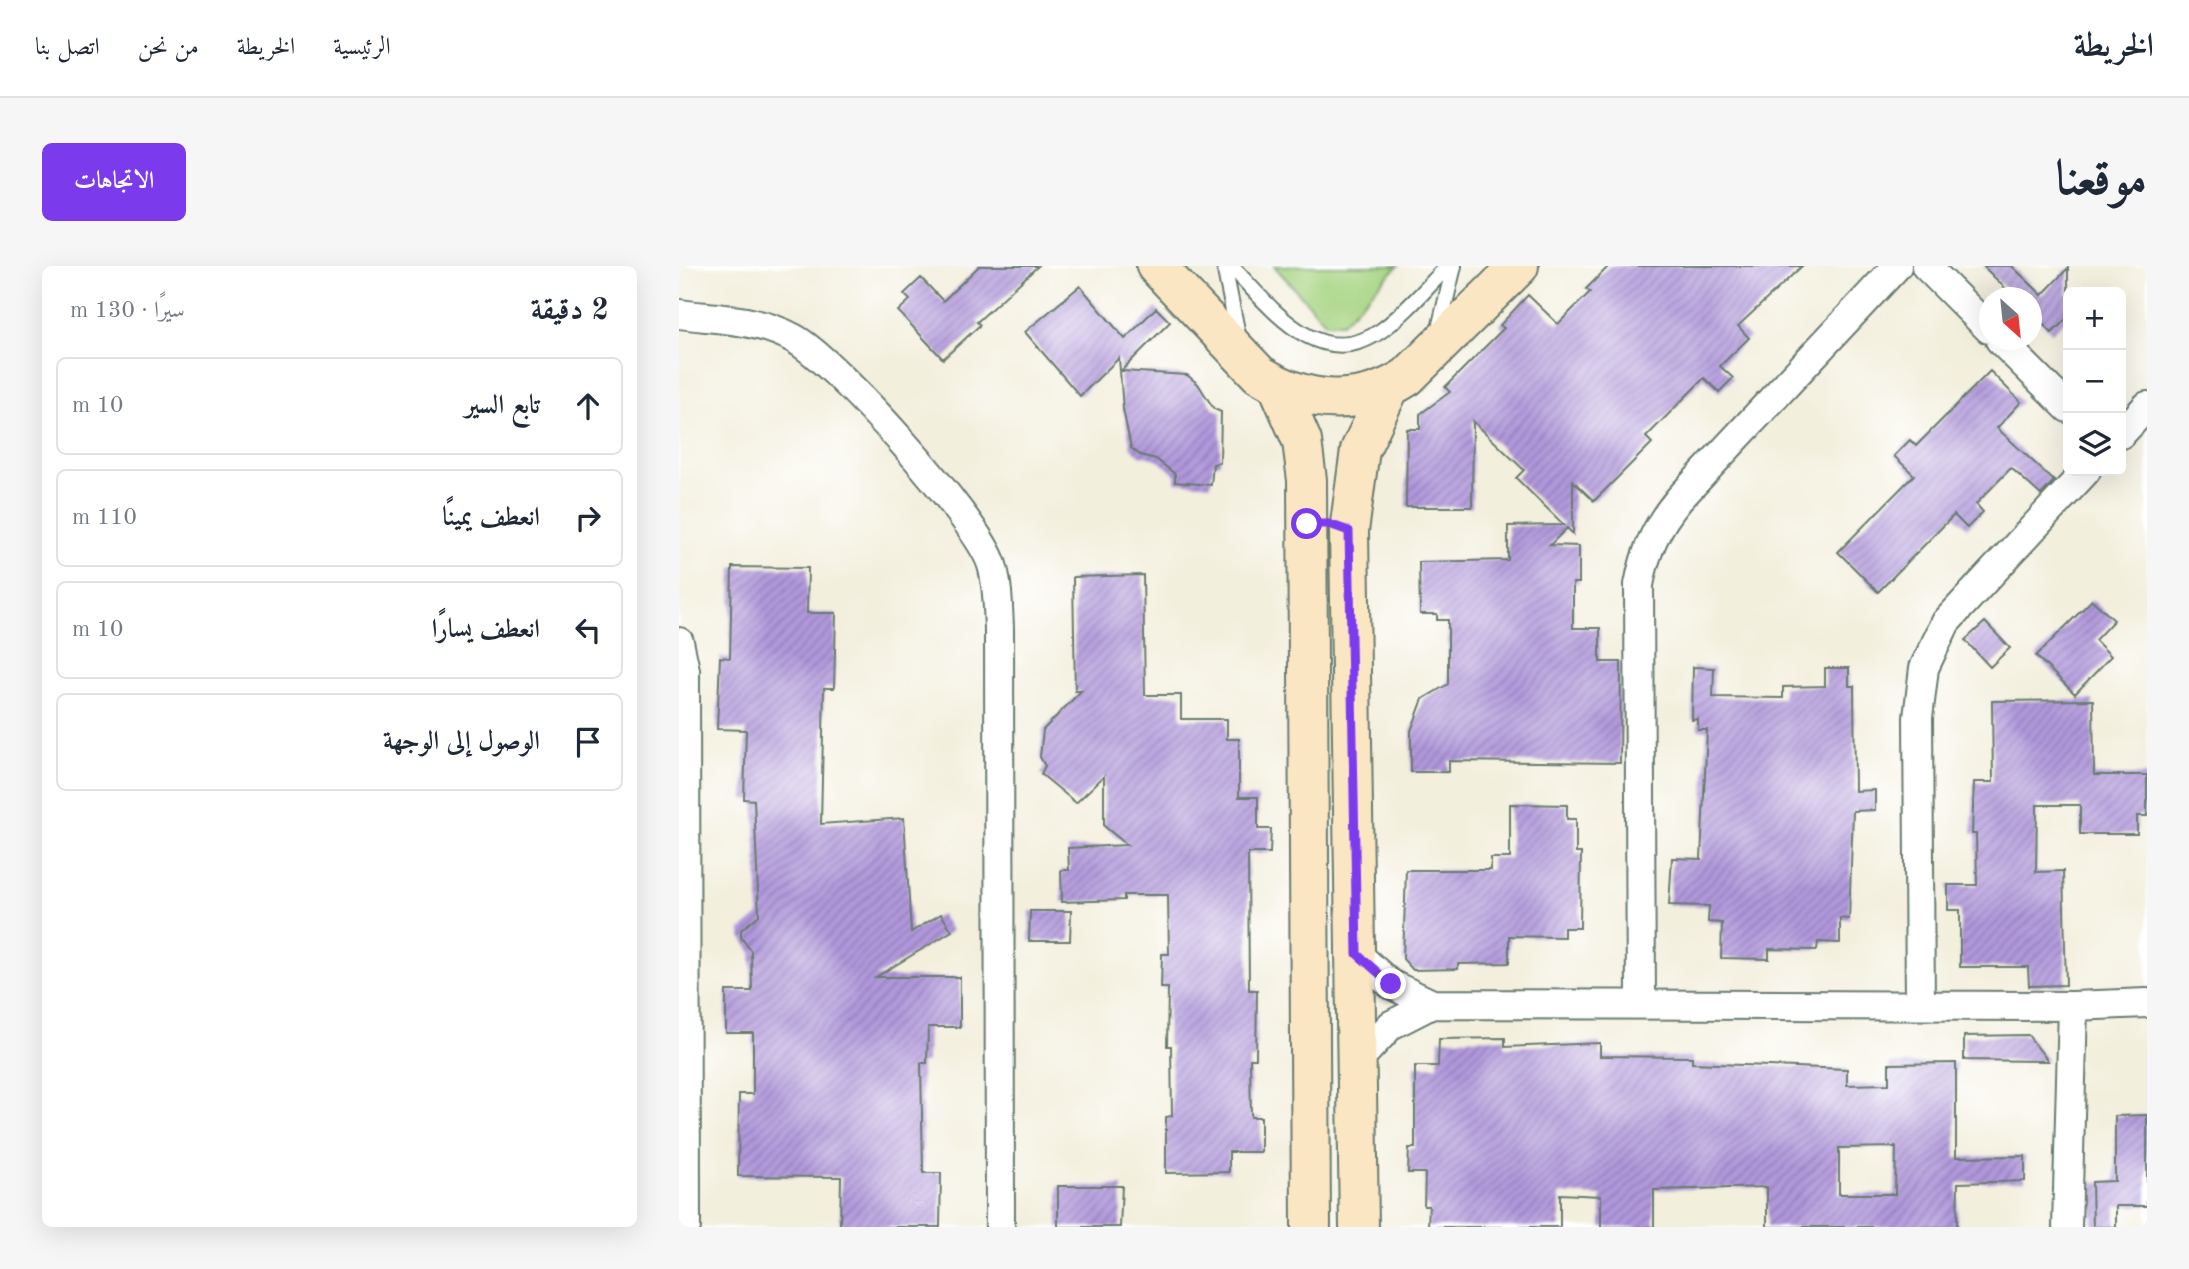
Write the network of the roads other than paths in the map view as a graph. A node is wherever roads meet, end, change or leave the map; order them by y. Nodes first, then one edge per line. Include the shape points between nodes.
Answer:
1 (1156, 266) edge
2 (1224, 266) edge
3 (1231, 266) edge
4 (1448, 266) edge
5 (1454, 266) edge
6 (1519, 266) edge
7 (1897, 266) edge
8 (1926, 266) edge
9 (679, 314) edge
10 (1979, 319) edge
11 (2010, 350) edge
12 (1432, 355) junction
13 (1243, 358) junction
14 (1278, 386) junction
15 (1389, 389) junction
16 (2063, 403) edge
17 (2147, 406) edge
18 (2126, 429) edge
19 (2081, 476) edge
20 (1307, 524) junction
21 (1349, 531) junction
22 (679, 642) edge
23 (1357, 954) junction
24 (1641, 1003) junction
25 (2147, 1003) edge
26 (1432, 1004) junction
27 (1920, 1005) junction
28 (682, 1006) edge
29 (2073, 1006) junction
30 (1359, 1059) junction
31 (686, 1227) edge
32 (1000, 1227) edge
33 (1311, 1227) edge
34 (1359, 1227) edge
35 (2067, 1227) edge

1 - 13 street
2 - 13 lane
3 - 4 lane via 1289,325 1303,335 1335,344 1352,343 1383,329
5 - 12 lane
6 - 12 street
7 - 24 street via 1680,498 1652,538 1643,561 1639,585
8 - 10 street
9 - 32 street via 752,323 794,338 811,350 845,380 959,510 992,565 999,643
11 - 16 street
12 - 15 street
13 - 14 street
14 - 15 street via 1335,400
14 - 20 street via 1306,461
15 - 21 street via 1360,450
17 - 18 street
19 - 27 street via 1946,622 1924,668 1918,718
20 - 21 street via 1329,524
20 - 33 street
21 - 23 street
22 - 28 street via 685,670
23 - 26 street via 1391,984
23 - 30 street
24 - 26 street
24 - 27 street
25 - 29 street
26 - 30 street via 1391,1026
27 - 29 street
28 - 31 street
29 - 35 street
30 - 34 street

